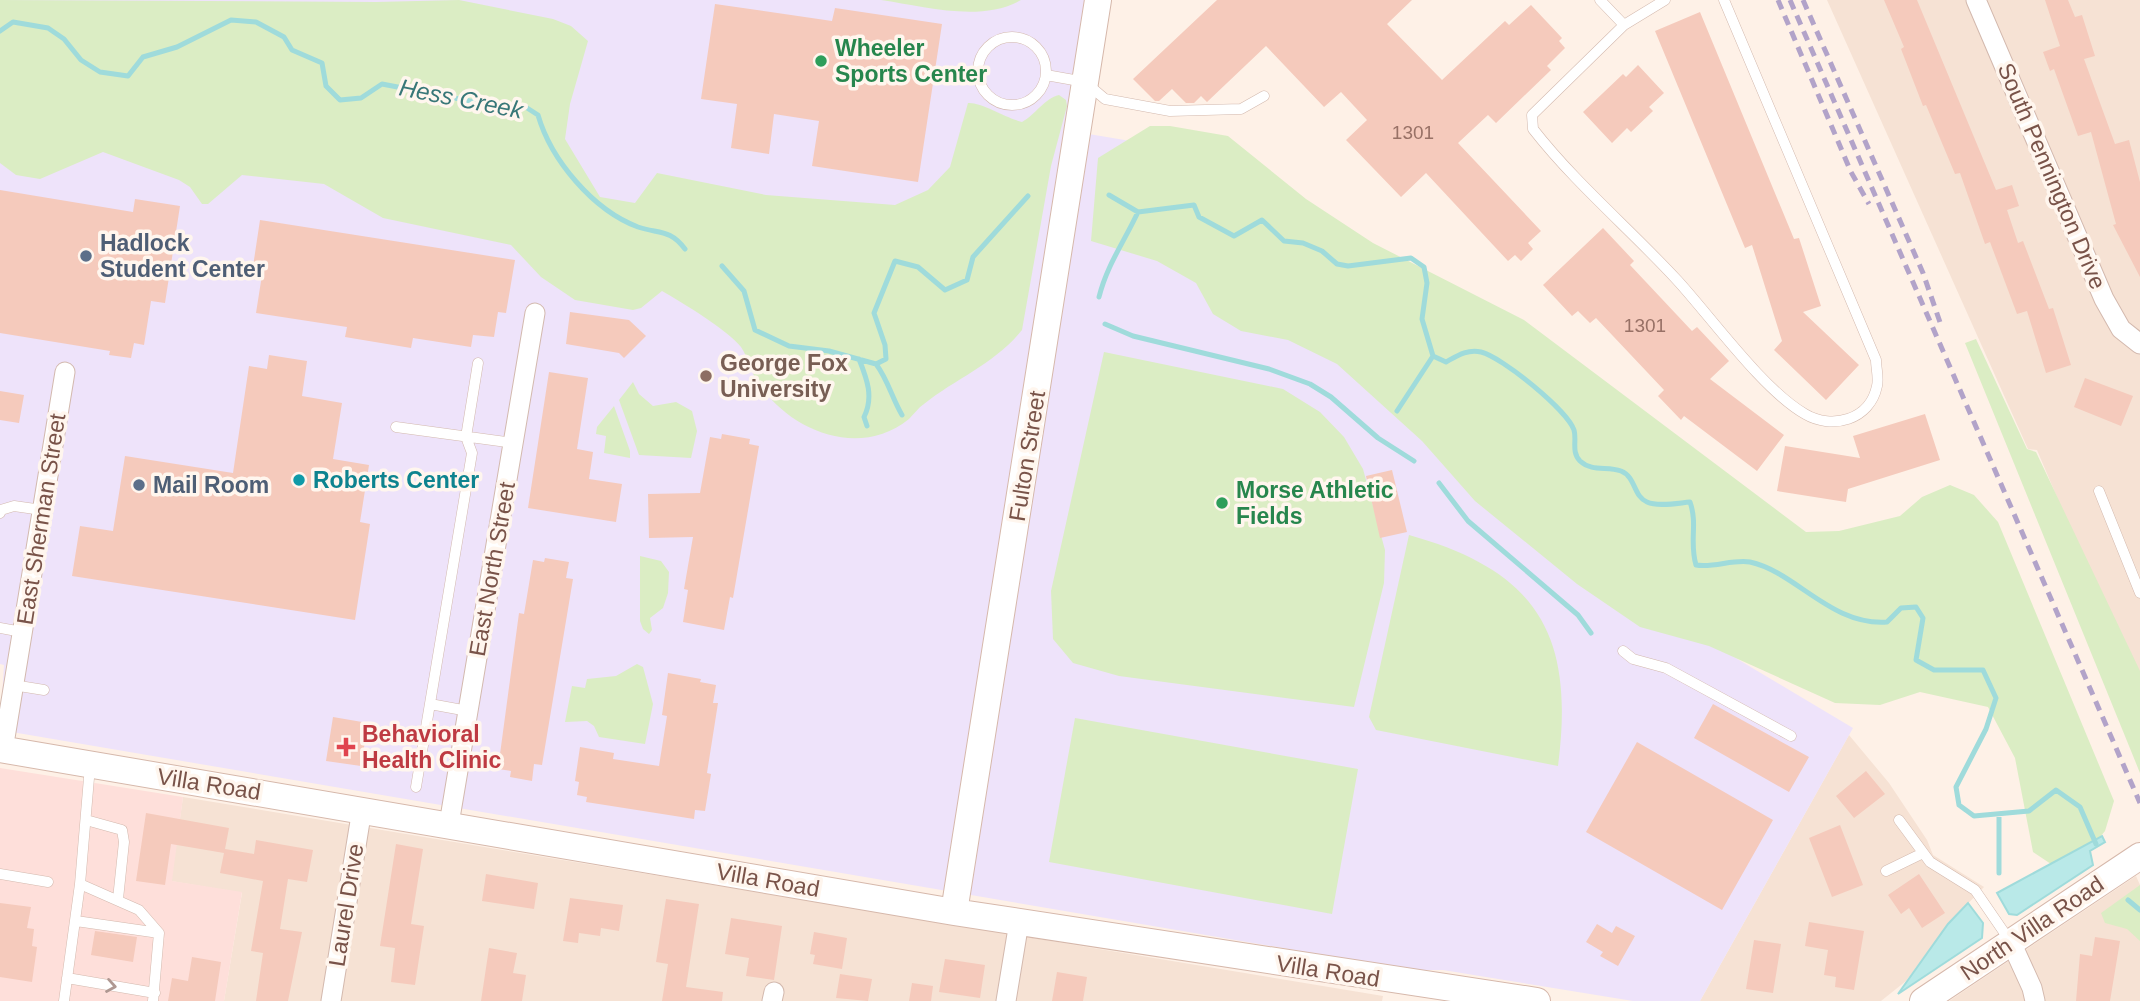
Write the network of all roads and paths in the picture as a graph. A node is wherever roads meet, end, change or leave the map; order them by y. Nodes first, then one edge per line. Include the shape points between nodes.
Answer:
1 (1098, 0) edge
2 (1600, 0) edge
3 (1665, 0) edge
4 (1724, 0) edge
5 (1976, 0) edge
6 (1624, 25) junction
7 (1046, 75) junction
8 (1086, 82) junction
9 (1264, 96) dead end
10 (535, 313) dead end
11 (2140, 344) edge
12 (478, 363) dead end
13 (65, 372) dead end
14 (396, 427) dead end
15 (466, 437) junction
16 (514, 443) junction
17 (2099, 491) dead end
18 (42, 510) junction
19 (0, 513) edge
20 (2140, 593) edge
21 (0, 628) edge
22 (22, 632) junction
23 (1623, 651) dead end
24 (13, 685) junction
25 (44, 690) dead end
26 (430, 704) junction
27 (468, 711) junction
28 (1791, 736) dead end
29 (1, 750) edge
30 (90, 765) junction
31 (416, 787) dead end
32 (362, 809) junction
33 (86, 820) junction
34 (1899, 820) dead end
35 (449, 824) junction
36 (1923, 853) junction
37 (2140, 856) edge
38 (1885, 871) dead end
39 (0, 874) edge
40 (48, 882) dead end
41 (80, 884) junction
42 (117, 899) junction
43 (954, 912) junction
44 (75, 921) junction
45 (1019, 922) junction
46 (159, 933) junction
47 (2011, 942) junction
48 (67, 978) junction
49 (1469, 996) edge
50 (154, 997) edge
51 (64, 1001) edge
52 (331, 1001) edge
53 (1006, 1001) edge
54 (1537, 1001) edge
55 (1923, 1001) edge
56 (2035, 1001) edge

1 - 8 main road, Fulton Street
2 - 6 lane
3 - 6 lane
4 - 6 lane via 1876,360 1877,386 1868,404 1842,423 1804,414 1769,384 1533,129 1532,115
5 - 11 street, South Pennington Drive via 2104,299 2121,328
7 - 7 lane via 1040,50 1016,37 1003,37 991,44 978,66 985,92 1007,105 1033,98
7 - 8 lane
8 - 9 lane via 1105,99 1170,111 1241,109
8 - 43 main road, Fulton Street
10 - 16 street, East North Street
12 - 15 lane
13 - 18 street, East Sherman Street
14 - 15 lane
15 - 16 lane
15 - 26 lane via 472,453
16 - 27 street, East North Street
17 - 20 lane
18 - 19 lane via 14,506
18 - 22 street, East Sherman Street
21 - 22 lane
22 - 24 street, East Sherman Street
23 - 28 lane via 1633,659 1666,668
24 - 25 lane
24 - 29 street, East Sherman Street
26 - 27 lane
26 - 31 lane
27 - 35 street, East North Street
29 - 30 main road, Villa Road
30 - 32 main road, Villa Road
30 - 33 lane
32 - 35 main road, Villa Road
32 - 52 street, Laurel Drive
33 - 41 lane
33 - 42 lane via 122,830
34 - 36 lane
35 - 43 main road, Villa Road
36 - 38 lane
36 - 47 lane via 1975,890
37 - 47 main road, North Villa Road
39 - 40 lane
41 - 42 lane
41 - 44 lane
42 - 46 lane via 139,911
43 - 45 main road, Villa Road
44 - 46 lane
44 - 48 lane
45 - 49 main road, Villa Road
45 - 53 street
46 - 50 lane
47 - 55 main road, North Villa Road
47 - 56 street
48 -> 50 lane
48 - 51 lane
49 - 54 main road, Villa Road

